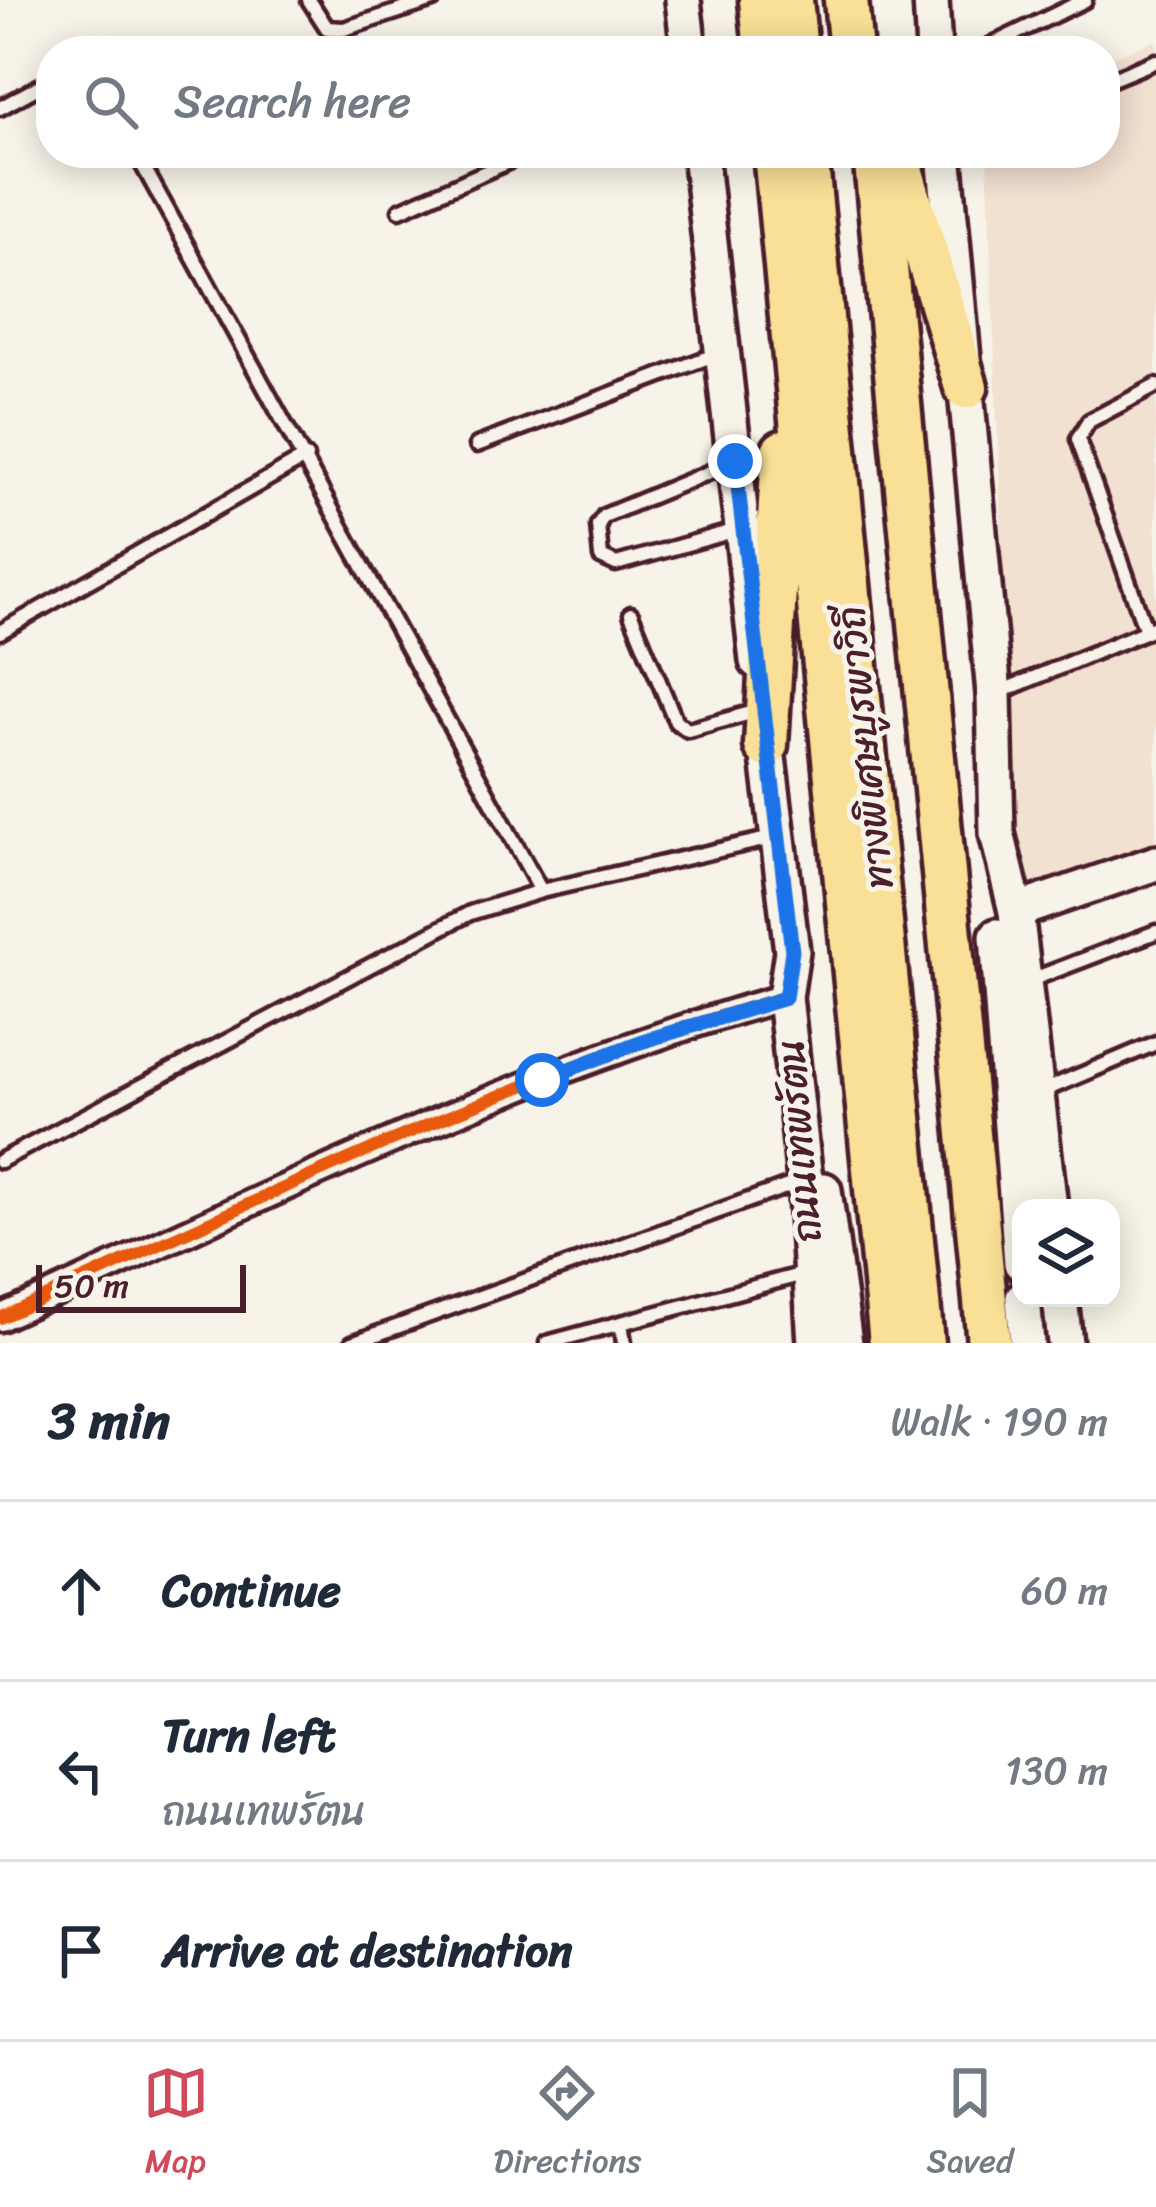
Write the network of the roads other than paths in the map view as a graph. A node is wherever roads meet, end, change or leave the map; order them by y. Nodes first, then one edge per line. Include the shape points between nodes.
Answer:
1 (310, 0) edge
2 (434, 0) edge
3 (683, 0) edge
4 (761, 0) edge
5 (791, 0) edge
6 (846, 0) edge
7 (860, 0) edge
8 (931, 0) edge
9 (1085, 0) edge
10 (687, 36) edge
11 (765, 36) edge
12 (795, 36) edge
13 (850, 36) edge
14 (864, 36) edge
15 (933, 36) edge
16 (1010, 36) edge
17 (1156, 61) edge
18 (1120, 76) edge
19 (36, 88) edge
20 (0, 108) edge
21 (144, 168) edge
22 (494, 168) edge
23 (702, 168) edge
24 (777, 168) edge
25 (807, 168) edge
26 (862, 168) edge
27 (876, 168) edge
28 (900, 168) edge
29 (945, 168) edge
30 (400, 210) dead end
31 (791, 316) junction
32 (722, 352) junction
33 (1156, 386) edge
34 (966, 387) junction
35 (477, 445) dead end
36 (306, 457) junction
37 (735, 461) junction
38 (742, 529) junction
39 (631, 614) dead end
40 (1151, 629) edge
41 (0, 632) edge
42 (994, 694) junction
43 (765, 727) junction
44 (997, 833) junction
45 (778, 837) junction
46 (1156, 863) edge
47 (541, 891) junction
48 (1016, 911) junction
49 (1156, 932) edge
50 (792, 951) junction
51 (1025, 982) junction
52 (785, 998) junction
53 (1156, 1043) edge
54 (1036, 1093) junction
55 (1, 1159) edge
56 (805, 1180) junction
57 (1016, 1199) edge
58 (1049, 1199) edge
59 (808, 1273) junction
60 (1024, 1307) edge
61 (1061, 1307) edge
62 (0, 1318) edge
63 (621, 1323) junction
64 (352, 1343) edge
65 (547, 1343) edge
66 (625, 1343) edge
67 (814, 1343) edge
68 (845, 1343) edge
69 (891, 1343) edge
70 (922, 1343) edge
71 (975, 1343) edge
72 (989, 1343) edge
73 (1027, 1343) edge
74 (1065, 1343) edge

1 - 2 lane via 327,28 344,29
3 - 10 main road
4 - 11 highway
5 - 12 highway
6 - 13 highway
7 - 14 highway
8 - 15 main road
9 - 16 lane
17 - 18 lane
19 - 20 lane
21 - 36 lane
22 - 30 lane
23 - 32 main road, ถนนเทพรัตน
24 - 31 highway, ถนนเทพรัตน
25 - 70 highway, ทางพิเศษบูรพาวิถี
26 - 71 highway, ทางพิเศษบูรพาวิถี
27 - 72 highway
28 - 34 highway
29 - 34 main road
31 - 43 highway
31 - 69 highway, ถนนเทพรัตน
32 - 35 lane
32 - 37 main road, ถนนเทพรัตน
33 - 40 lane via 1089,421 1078,440
34 - 42 main road
36 - 41 lane
36 - 47 lane
37 - 38 main road, ถนนเทพรัตน
37 - 38 lane via 604,516 601,557 616,564
38 - 43 main road, ถนนเทพรัตน
39 - 43 lane via 676,722 688,730
40 - 42 lane
42 - 44 main road
43 - 45 main road, ถนนเทพรัตน
44 - 48 main road
44 - 57 main road via 992,886
45 - 47 lane
45 - 50 main road, ถนนเทพรัตน
46 - 48 main road
47 - 55 lane via 470,914
48 - 51 main road
49 - 51 lane
50 - 52 main road, ถนนเทพรัตน
50 - 68 main road
51 - 54 main road
52 - 56 main road, ถนนเทพรัตน
52 - 62 street via 542,1080
53 - 54 lane
54 - 58 main road
56 - 59 main road, ถนนเทพรัตน
56 - 64 lane
59 - 63 lane
59 - 67 main road, ถนนเทพรัตน
60 - 73 main road
61 - 74 main road
63 - 65 lane
63 - 66 lane

